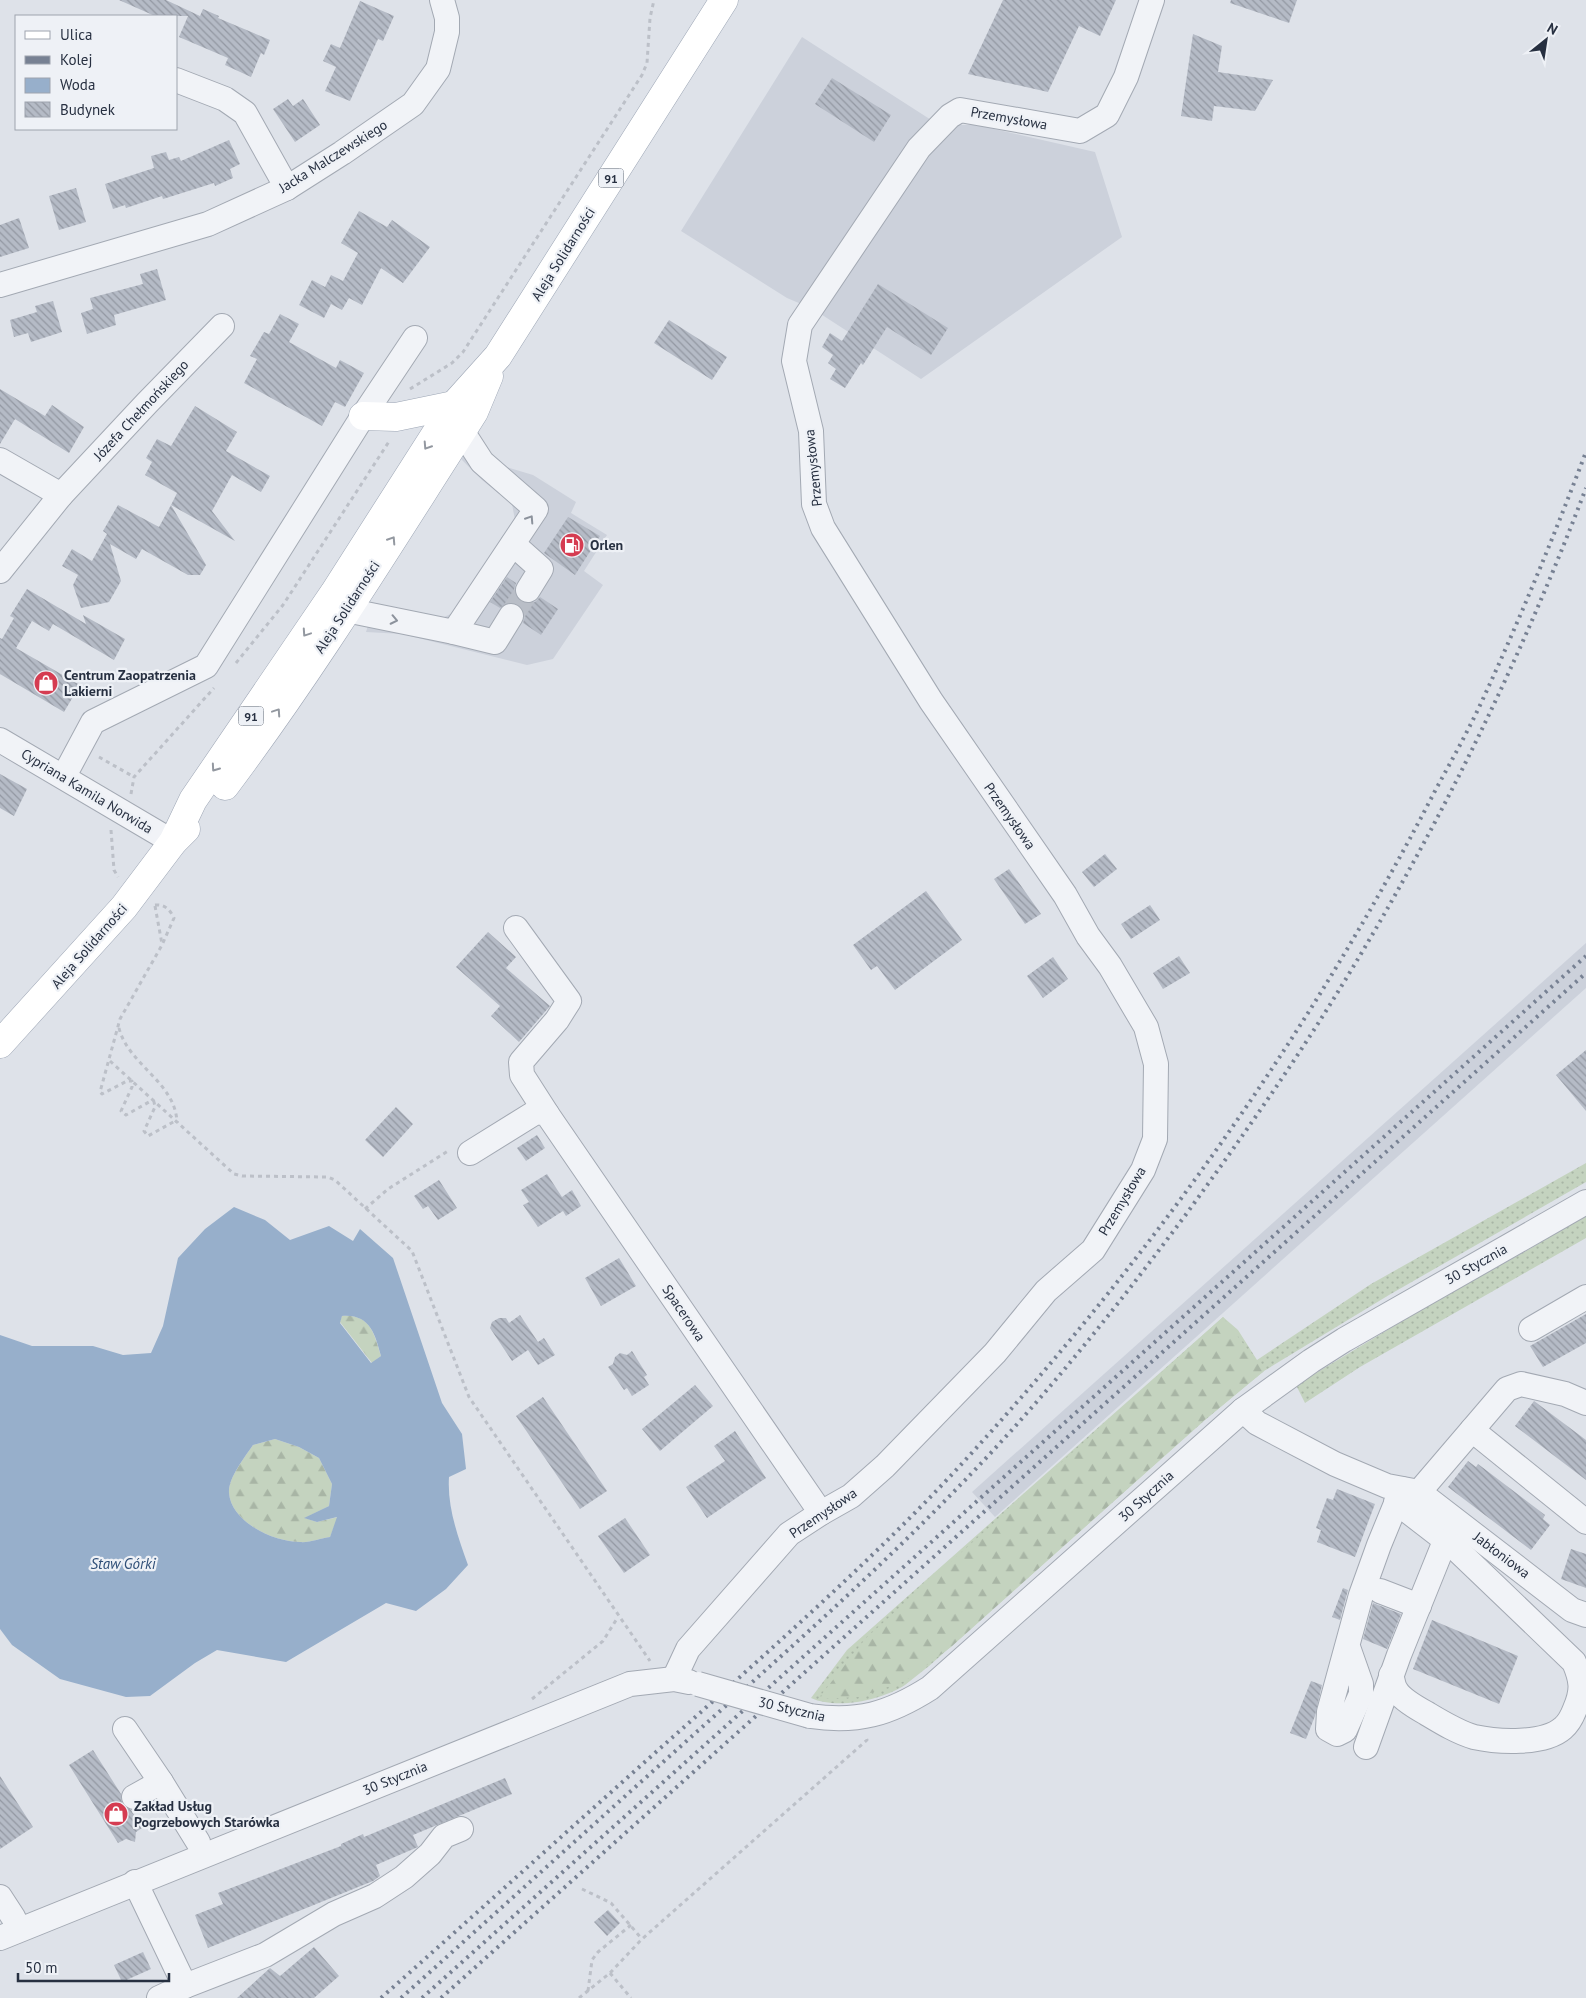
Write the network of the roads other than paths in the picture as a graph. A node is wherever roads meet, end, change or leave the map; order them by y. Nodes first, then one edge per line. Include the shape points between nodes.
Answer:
1 (442, 0) edge
2 (724, 0) edge
3 (1152, 0) edge
4 (178, 81) edge
5 (287, 188) junction
6 (0, 285) edge
7 (222, 326) dead end
8 (415, 338) dead end
9 (498, 356) junction
10 (454, 405) junction
11 (364, 416) junction
12 (462, 431) junction
13 (0, 460) edge
14 (61, 495) junction
15 (513, 544) junction
16 (0, 571) edge
17 (528, 590) tunnel mouth
18 (346, 610) junction
19 (512, 616) tunnel mouth
20 (454, 632) junction
21 (0, 740) edge
22 (64, 776) junction
23 (173, 842) junction
24 (516, 928) dead end
25 (0, 1044) edge
26 (547, 1114) junction
27 (462, 1150) road end
28 (1586, 1202) edge
29 (1586, 1297) edge
30 (1531, 1329) dead end
31 (1586, 1403) edge
32 (1243, 1410) junction
33 (1472, 1430) junction
34 (1406, 1495) junction
35 (821, 1513) junction
36 (1586, 1522) edge
37 (1445, 1541) junction
38 (1380, 1591) dead end
39 (1419, 1606) junction
40 (1586, 1614) edge
41 (1348, 1647) dead end
42 (1391, 1675) junction
43 (674, 1679) junction
44 (125, 1729) dead end
45 (1366, 1747) dead end
46 (161, 1782) junction
47 (134, 1797) dead end
48 (461, 1829) dead end
49 (198, 1842) dead end
50 (136, 1882) junction
51 (0, 1897) edge
52 (9, 1933) edge
53 (185, 1986) junction
54 (159, 1998) edge

1 - 5 street, Jacka Malczewskiego via 447,18 438,69 413,104
2 - 9 main road, Aleja Solidarności / 91
3 - 35 street, Przemysłowa via 1126,77 1107,115 1080,131 960,110 950,116 919,148 800,325 794,361 811,431 814,504 823,528 931,701 1065,894 1088,936 1110,966 1146,1027 1156,1064 1154,1139 1143,1170 1093,1250 1046,1292 996,1353 885,1466 851,1496
4 - 5 street via 225,99 245,113
5 - 6 street, Jacka Malczewskiego via 208,224
7 - 14 street, Józefa Chełmońskiego
8 - 11 street
9 - 10 main road, Aleja Solidarności / 91
9 - 12 main road, Aleja Solidarności / 91 via 474,412
10 - 11 main road via 396,417
10 -> 23 main road, Aleja Solidarności / 91 via 334,593 193,800
11 - 22 street via 206,666 94,722
15 -> 12 street via 536,509 482,462
18 -> 12 main road, Aleja Solidarności / 91
13 - 14 street
14 - 16 street, Józefa Chełmońskiego
15 - 17 street via 541,569
15 - 20 street
18 -> 20 street
23 -> 18 main road, Aleja Solidarności / 91 via 208,808 250,752
19 - 20 street via 495,642
21 - 22 street, Cypriana Kamila Norwida
22 - 23 street, Cypriana Kamila Norwida
23 - 25 main road, Aleja Solidarności / 91 via 124,907
24 - 26 street, Spacerowa via 569,1001 558,1020 520,1062 522,1075
26 - 27 street via 536,1112
26 - 35 street, Spacerowa
28 - 32 street, 30 Stycznia via 1344,1340
29 - 30 street
31 - 33 street via 1565,1394 1521,1384 1507,1389
32 - 34 street, Jabłoniowa via 1257,1423 1334,1464
32 - 43 street, 30 Stycznia, bridge via 930,1688 901,1705 864,1717 827,1719
33 - 34 street
33 - 36 street
34 - 37 street
34 - 40 street, Jabłoniowa via 1572,1610
34 - 41 street via 1379,1545 1361,1595
35 - 43 street, Przemysłowa via 789,1534 688,1649
37 - 39 street
37 - 42 street via 1574,1662 1580,1676 1581,1694 1575,1709 1570,1721 1552,1735 1531,1740 1491,1740 1448,1726 1416,1708 1396,1691
38 - 39 street
39 - 42 street
42 - 45 street
43 - 50 street, 30 Stycznia via 630,1684
44 - 46 street
46 - 47 street
46 - 49 street
48 - 53 street via 444,1836 430,1854 404,1877 375,1896 334,1914 265,1955
50 - 52 street, 30 Stycznia
50 - 53 street
51 - 52 street via 13,1917
53 - 54 street

